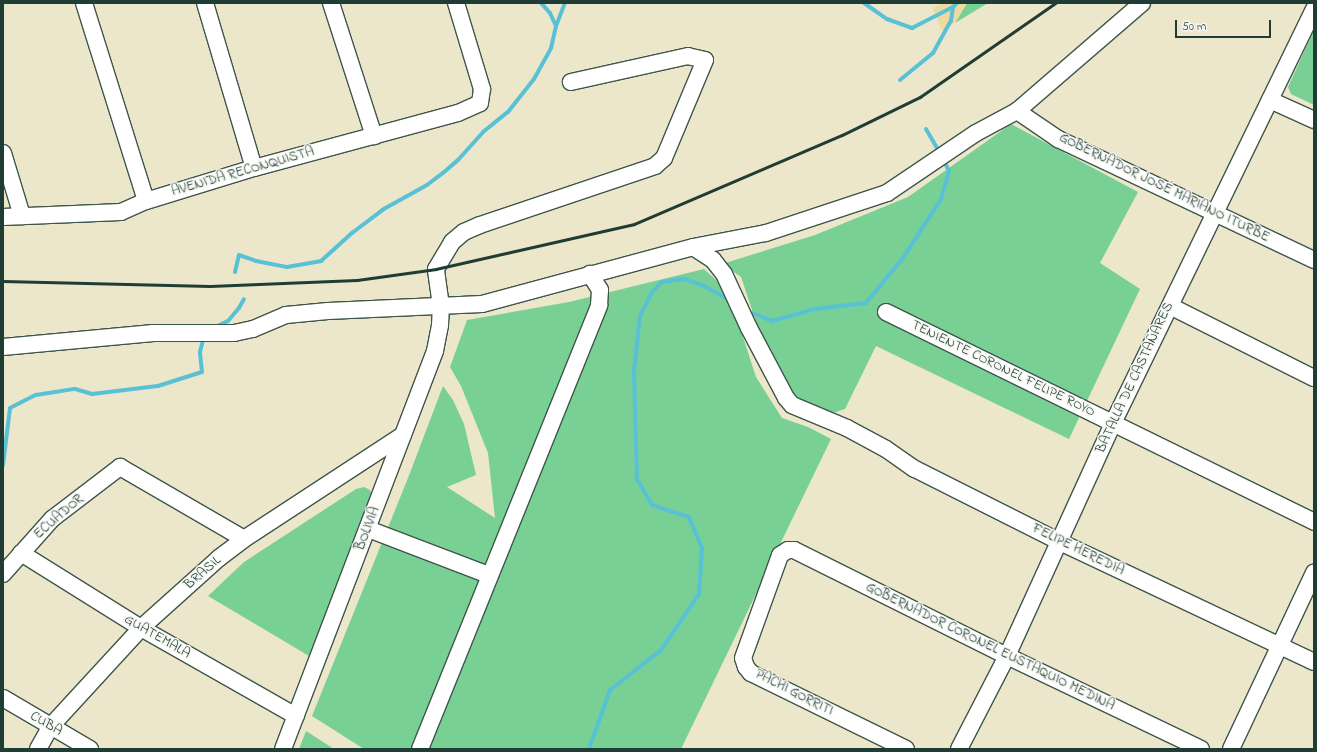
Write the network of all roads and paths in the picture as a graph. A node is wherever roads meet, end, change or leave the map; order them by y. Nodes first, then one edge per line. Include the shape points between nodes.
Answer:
1 (84, 3) edge
2 (205, 3) edge
3 (331, 3) edge
4 (456, 3) edge
5 (1142, 3) edge
6 (1314, 9) edge
7 (571, 82) dead end
8 (1270, 100) junction
9 (1017, 111) junction
10 (1314, 120) edge
11 (374, 136) junction
12 (3, 153) edge
13 (254, 168) junction
14 (146, 201) junction
15 (1214, 213) junction
16 (22, 216) junction
17 (3, 217) edge
18 (693, 247) junction
19 (1314, 260) edge
20 (590, 274) junction
21 (441, 306) junction
22 (1170, 306) junction
23 (886, 312) dead end
24 (3, 347) edge
25 (1314, 378) edge
26 (1113, 423) junction
27 (403, 435) junction
28 (1314, 522) edge
29 (368, 529) junction
30 (244, 539) junction
31 (1060, 542) junction
32 (21, 553) junction
33 (780, 555) joint
34 (1314, 573) edge
35 (3, 574) edge
36 (486, 574) dead end
37 (141, 628) junction
38 (1280, 647) junction
39 (1007, 656) junction
40 (1314, 662) edge
41 (3, 698) edge
42 (296, 716) junction
43 (51, 726) junction
44 (38, 749) edge
45 (90, 749) edge
46 (283, 749) edge
47 (420, 749) edge
48 (906, 749) edge
49 (959, 749) edge
50 (1201, 749) edge
51 (1231, 749) edge

1 - 14 street
2 - 13 street
3 - 11 street
4 - 11 street, AVENIDA RECONQUISTA via 482,89 480,103 458,113
5 - 9 street
6 - 8 street, BATALLA DE CASTAÑARES
7 - 21 street, BOLIVIA via 688,56 705,60 664,158 660,162 464,232 452,242 436,269
8 - 10 street
8 - 15 street, BATALLA DE CASTAÑARES
9 - 15 street, GOBERNADOR JOSÉ MARIANO ITURBE via 1058,139
9 - 18 street via 976,133 887,193 766,234
11 - 13 street, AVENIDA RECONQUISTA
12 - 16 street
13 - 14 street, AVENIDA RECONQUISTA
14 - 16 street, AVENIDA RECONQUISTA via 121,212
15 - 19 street, GOBERNADOR JOSÉ MARIANO ITURBE
15 - 22 street, BATALLA DE CASTAÑARES
16 - 17 street, AVENIDA RECONQUISTA
18 - 20 street
18 - 31 street, FELIPE HEREDIA via 713,260 724,274 749,328 786,398 792,404 847,428 886,449 915,469
20 - 21 street via 482,304
20 - 47 street via 600,290 599,304
21 - 24 street via 286,315 253,329 234,333 153,333
21 - 27 street, BOLIVIA via 435,351
22 - 25 street
22 - 26 street, BATALLA DE CASTAÑARES
23 - 26 street, TENIENTE CORONEL FELIPE ROYO
26 - 28 street, TENIENTE CORONEL FELIPE ROYO
26 - 31 street, BATALLA DE CASTAÑARES
27 - 29 street, BOLIVIA
27 - 30 street, BRASIL
29 - 36 street
29 - 42 street, BOLIVIA
30 - 32 street, ECUADOR via 120,467 52,519
30 - 37 street, BRASIL
31 - 38 street, FELIPE HEREDIA
31 - 39 street, BATALLA DE CASTAÑARES
32 - 35 street, ECUADOR
32 - 37 street, GUATEMALA
33 - 39 street, GOBERNADOR CORONEL EUSTAQUIO MEDINA via 788,550 794,550
33 - 48 street, PACHI GORRITI via 743,658 746,667 751,672
34 - 38 street
37 - 42 street, GUATEMALA
37 - 43 street, BRASIL
38 - 40 street, FELIPE HEREDIA
38 - 51 street
39 - 49 street, BATALLA DE CASTAÑARES
39 - 50 street, GOBERNADOR CORONEL EUSTAQUIO MEDINA
41 - 43 street, CUBA
42 - 46 street, BOLIVIA
43 - 44 street, BRASIL
43 - 45 street, CUBA

